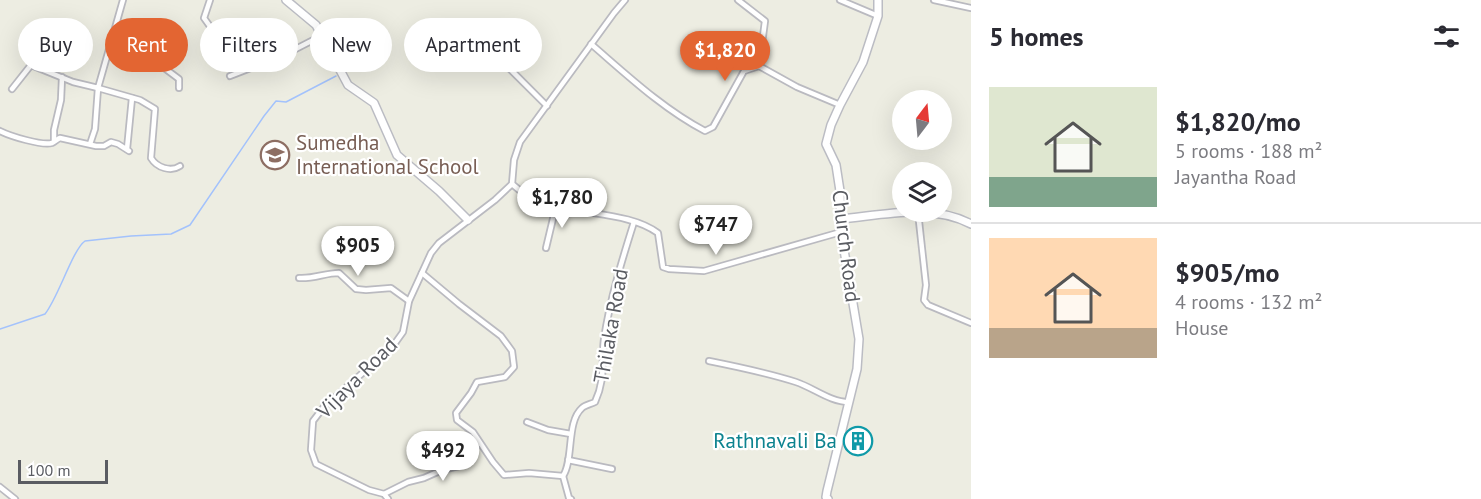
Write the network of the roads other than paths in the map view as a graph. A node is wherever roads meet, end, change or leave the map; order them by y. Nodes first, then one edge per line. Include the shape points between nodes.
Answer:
1 (123, 0) edge
2 (210, 0) edge
3 (286, 0) edge
4 (625, 0) edge
5 (738, 0) edge
6 (840, 0) edge
7 (878, 0) edge
8 (934, 0) edge
9 (971, 8) edge
10 (878, 16) junction
11 (118, 18) edge
12 (204, 18) edge
13 (310, 20) edge
14 (591, 44) junction
15 (105, 65) edge
16 (759, 66) junction
17 (171, 72) edge
18 (238, 72) edge
19 (341, 72) edge
20 (514, 72) edge
21 (230, 76) dead end
22 (63, 77) junction
23 (98, 88) junction
24 (179, 88) dead end
25 (12, 89) dead end
26 (132, 98) junction
27 (547, 105) junction
28 (840, 105) junction
29 (0, 131) edge
30 (54, 141) junction
31 (90, 144) junction
32 (180, 166) dead end
33 (512, 184) junction
34 (556, 206) junction
35 (892, 214) edge
36 (952, 216) edge
37 (840, 219) junction
38 (468, 220) junction
39 (634, 222) junction
40 (919, 222) edge
41 (971, 224) edge
42 (841, 232) junction
43 (546, 248) dead end
44 (423, 273) junction
45 (299, 278) dead end
46 (409, 302) junction
47 (971, 323) edge
48 (709, 361) dead end
49 (849, 402) junction
50 (527, 422) dead end
51 (572, 434) junction
52 (480, 443) junction
53 (568, 460) junction
54 (612, 469) dead end
55 (563, 475) junction
56 (0, 487) edge
57 (384, 494) junction
58 (15, 499) edge
59 (388, 499) edge
60 (571, 499) edge
61 (828, 499) edge

1 - 11 street
2 - 12 street
3 - 13 street
4 - 14 street
5 - 16 street via 765,21
6 - 10 street
7 - 10 street, Church Road
8 - 9 street
10 - 28 street, Church Road via 862,62
14 - 16 street via 644,89 705,130 712,127 744,71
14 - 27 street
15 - 23 street
16 - 28 street
17 - 24 street via 179,79
18 - 21 street
19 - 38 street via 348,85 374,103 397,155
20 - 27 street
22 - 23 street
22 - 25 street via 29,65
22 - 30 street
23 - 26 street
23 - 31 street
26 - 31 street via 128,150 111,142 101,146
26 - 32 street via 155,109 150,150 155,164 160,168
27 - 33 street via 520,142
28 - 37 street, Church Road via 826,144 836,165
29 - 30 street via 24,141
30 - 31 street via 60,138
33 - 34 street
33 - 38 street, Vijaya Road
34 - 39 street
34 - 43 street
35 - 37 street
36 - 41 street
37 - 42 street, Church Road
38 - 44 street, Vijaya Road via 439,243
39 - 42 street via 658,233 663,267 704,271
39 - 51 street, Thilaka Road via 608,318 601,388 595,402 581,408
40 - 47 street via 924,300 928,306
42 - 49 street, Church Road via 859,339
44 - 46 street, Vijaya Road
44 - 52 street via 501,336 512,351 514,367 505,377 477,382 456,413 457,420
45 - 46 street via 339,273 356,289 391,288
46 - 57 street, Vijaya Road via 403,332 393,346 313,421 311,450 316,464
48 - 49 street via 800,383 838,401
49 - 61 street, Church Road
50 - 51 street
51 - 53 street, Thilaka Road
52 - 55 street via 504,475
52 - 57 street via 459,466
53 - 54 street
53 - 55 street, Thilaka Road
55 - 60 street
56 - 58 street
57 - 59 street

